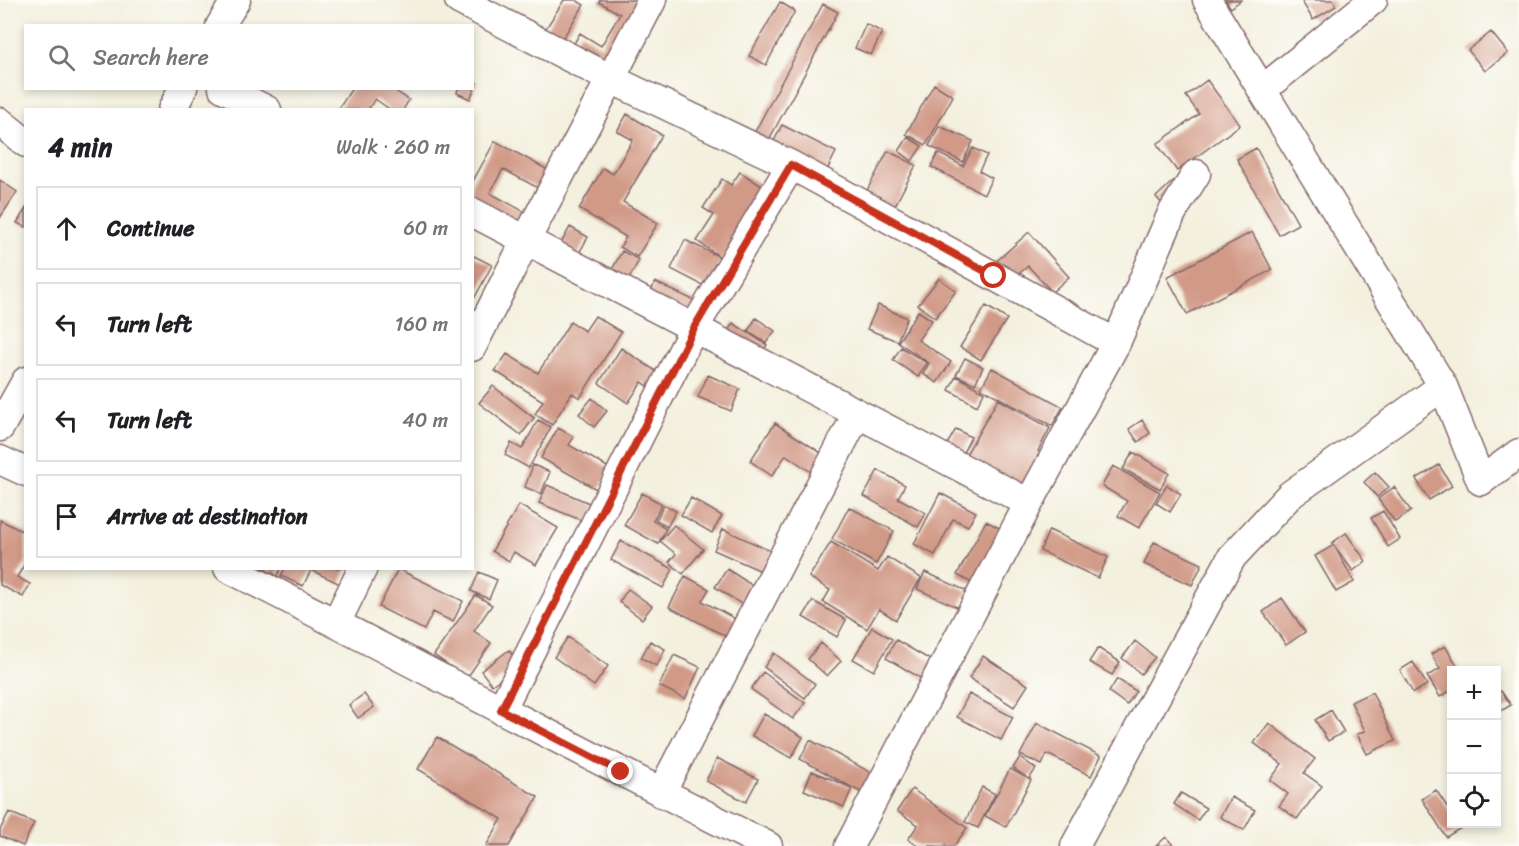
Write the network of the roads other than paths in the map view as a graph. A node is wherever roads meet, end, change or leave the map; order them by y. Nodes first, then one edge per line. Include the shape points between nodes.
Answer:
1 (236, 0) edge
2 (459, 0) edge
3 (652, 0) edge
4 (1207, 0) edge
5 (1373, 0) edge
6 (221, 24) edge
7 (611, 79) junction
8 (182, 90) edge
9 (228, 90) edge
10 (1262, 90) junction
11 (173, 108) edge
12 (263, 108) edge
13 (0, 122) edge
14 (24, 141) edge
15 (791, 165) junction
16 (1196, 174) dead end
17 (474, 213) edge
18 (526, 240) junction
19 (694, 328) junction
20 (474, 343) edge
21 (1116, 343) junction
22 (24, 385) edge
23 (1443, 386) junction
24 (857, 414) junction
25 (0, 427) edge
26 (1519, 453) edge
27 (0, 460) edge
28 (24, 471) edge
29 (1029, 504) junction
30 (232, 570) edge
31 (362, 570) edge
32 (336, 623) junction
33 (501, 710) junction
34 (661, 793) junction
35 (768, 846) edge
36 (849, 846) edge
37 (1075, 846) edge

1 - 6 street
2 - 7 street
3 - 7 street
4 - 10 street
5 - 10 street
7 - 15 street
7 - 18 street
8 - 11 street
9 - 12 street
10 - 23 street
13 - 14 street
15 - 19 street
15 - 21 street
16 - 21 street via 1172,213
17 - 18 street
18 - 19 street
18 - 20 street
19 - 24 street
19 - 33 street
21 - 29 street
22 - 25 street
23 - 26 street via 1480,481
23 - 37 street via 1290,495 1232,556
24 - 29 street
24 - 34 street
27 - 28 street
29 - 36 street
30 - 32 street
31 - 32 street
32 - 33 street
33 - 34 street
34 - 35 street

